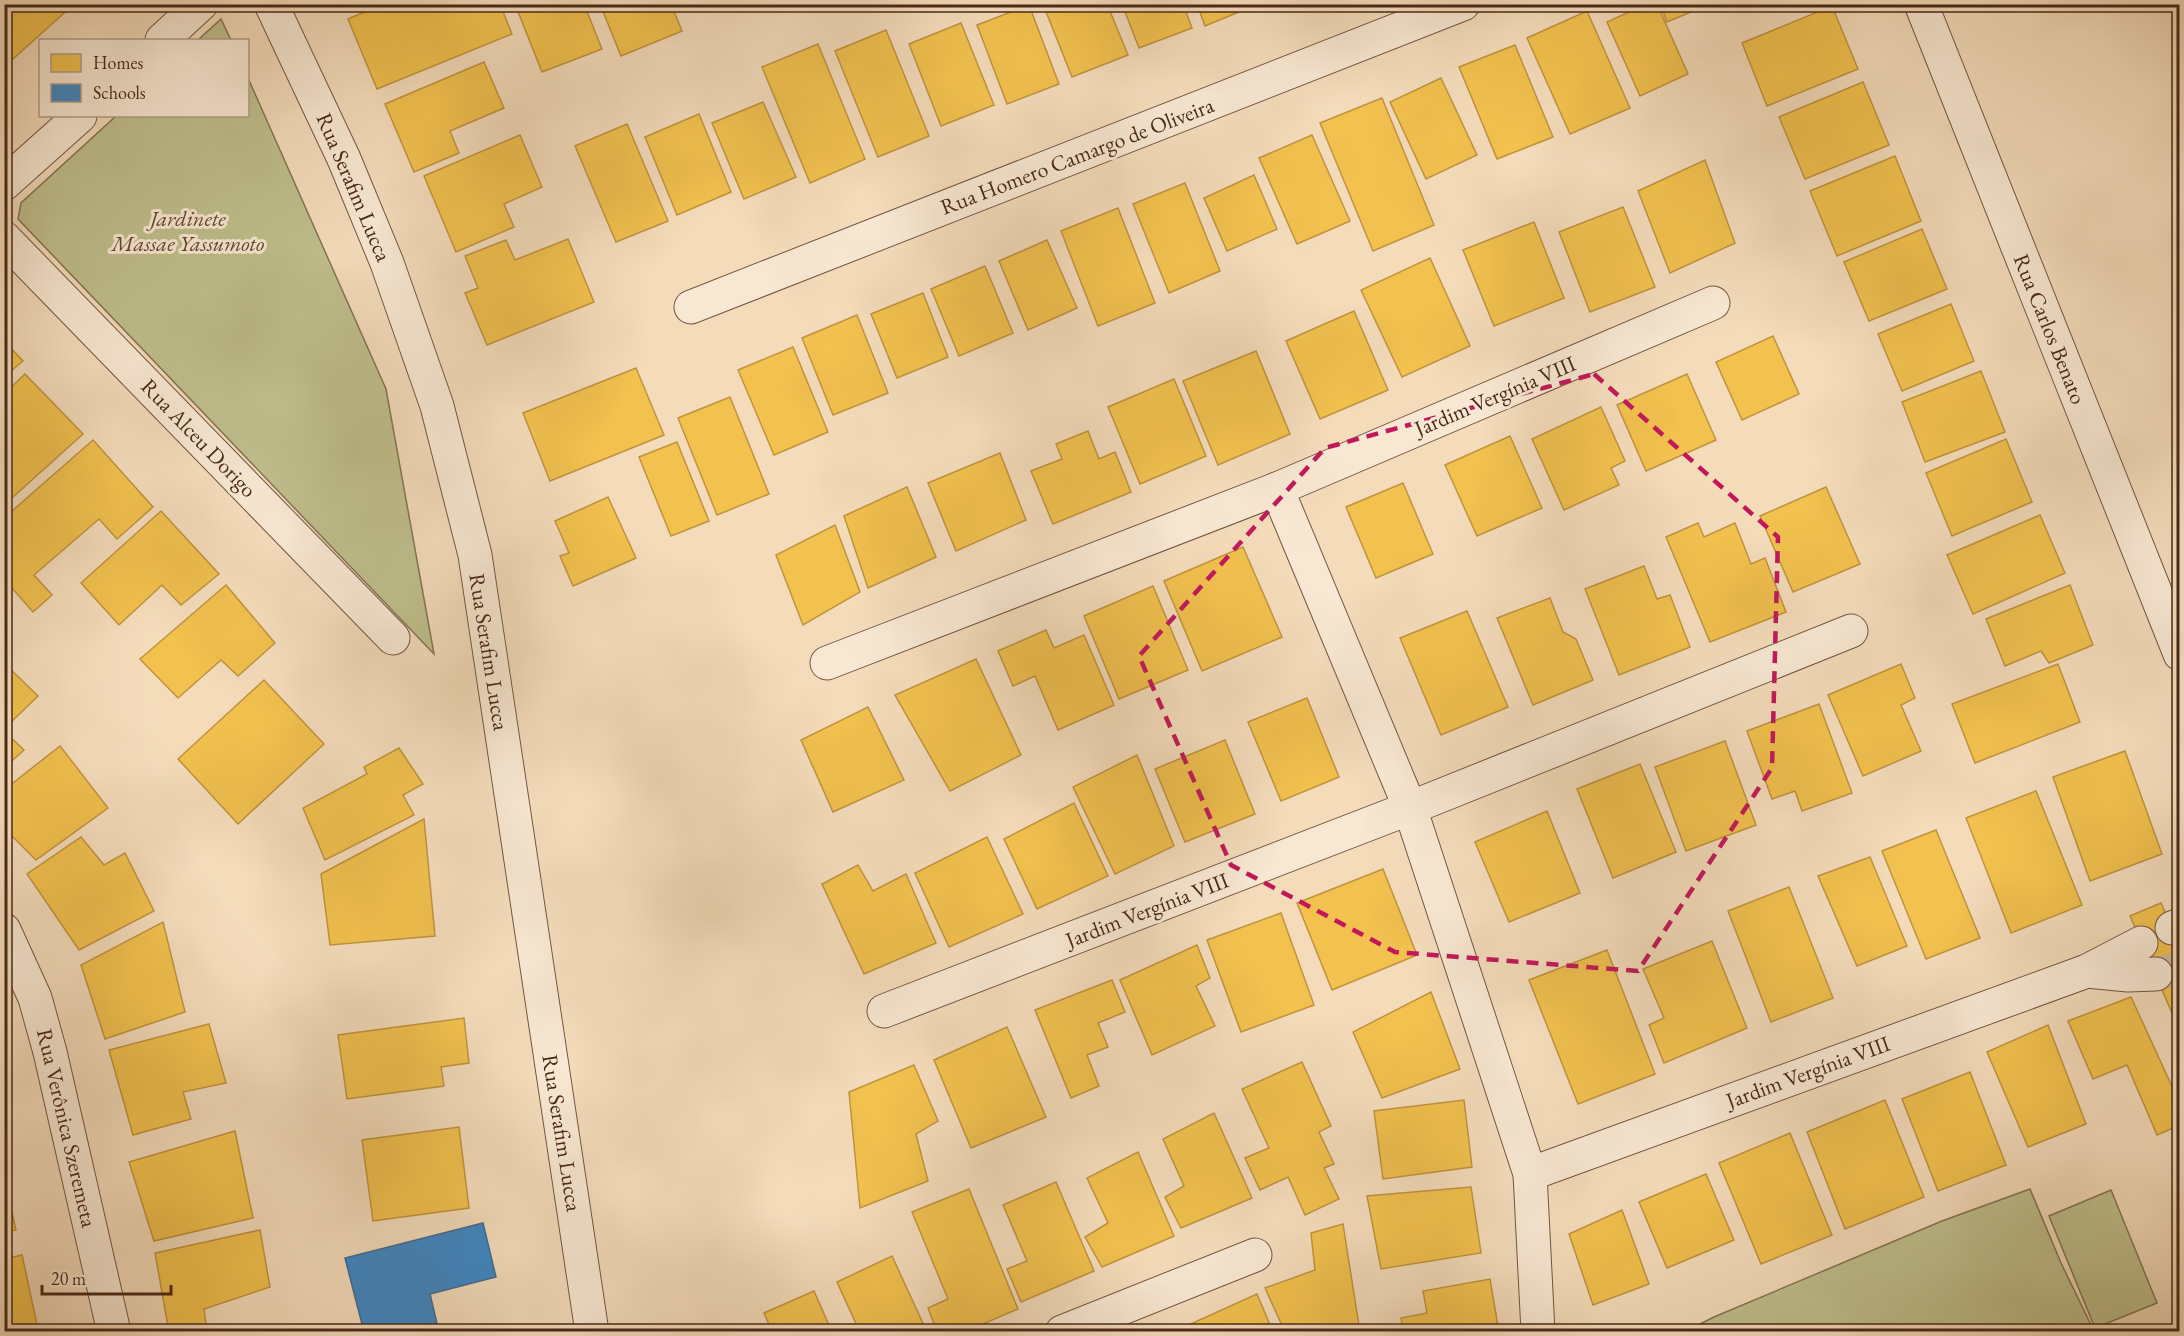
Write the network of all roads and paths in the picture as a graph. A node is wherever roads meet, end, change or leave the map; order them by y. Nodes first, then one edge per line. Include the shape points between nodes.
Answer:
1 (201, 4) edge
2 (271, 4) edge
3 (1463, 4) edge
4 (1921, 4) edge
5 (163, 39) edge
6 (79, 117) edge
7 (4, 184) edge
8 (4, 238) edge
9 (1713, 303) dead end
10 (691, 306) dead end
11 (1277, 489) junction
12 (1851, 631) dead end
13 (393, 638) dead end
14 (2180, 654) edge
15 (827, 663) dead end
16 (1410, 808) junction
17 (4, 930) edge
18 (2141, 943) tunnel mouth
19 (2087, 970) junction
20 (2156, 974) tunnel mouth
21 (884, 1011) dead end
22 (1530, 1173) junction
23 (1255, 1255) dead end
24 (114, 1332) edge
25 (592, 1332) edge
26 (1062, 1332) edge
27 (1538, 1332) edge

1 - 5 street
2 - 25 street, Rua Serafim Lucca via 344,159 387,263 437,406 475,555
3 - 10 street, Rua Homero Camargo de Oliveira
4 - 14 street, Rua Carlos Benato
6 - 7 street
8 - 13 street, Rua Alceu Dorigo
9 - 11 street, Jardim Vergínia VIII
11 - 15 street, Jardim Vergínia VIII
11 - 16 street
12 - 16 street, Jardim Vergínia VIII
16 - 21 street, Jardim Vergínia VIII
16 - 22 street
17 - 24 street, Rua Verônica Szeremeta via 35,998 47,1041
18 - 19 street, Jardim Vergínia VIII
19 - 20 street, Jardim Vergínia VIII
19 - 22 street, Jardim Vergínia VIII
22 - 27 street
23 - 26 street

